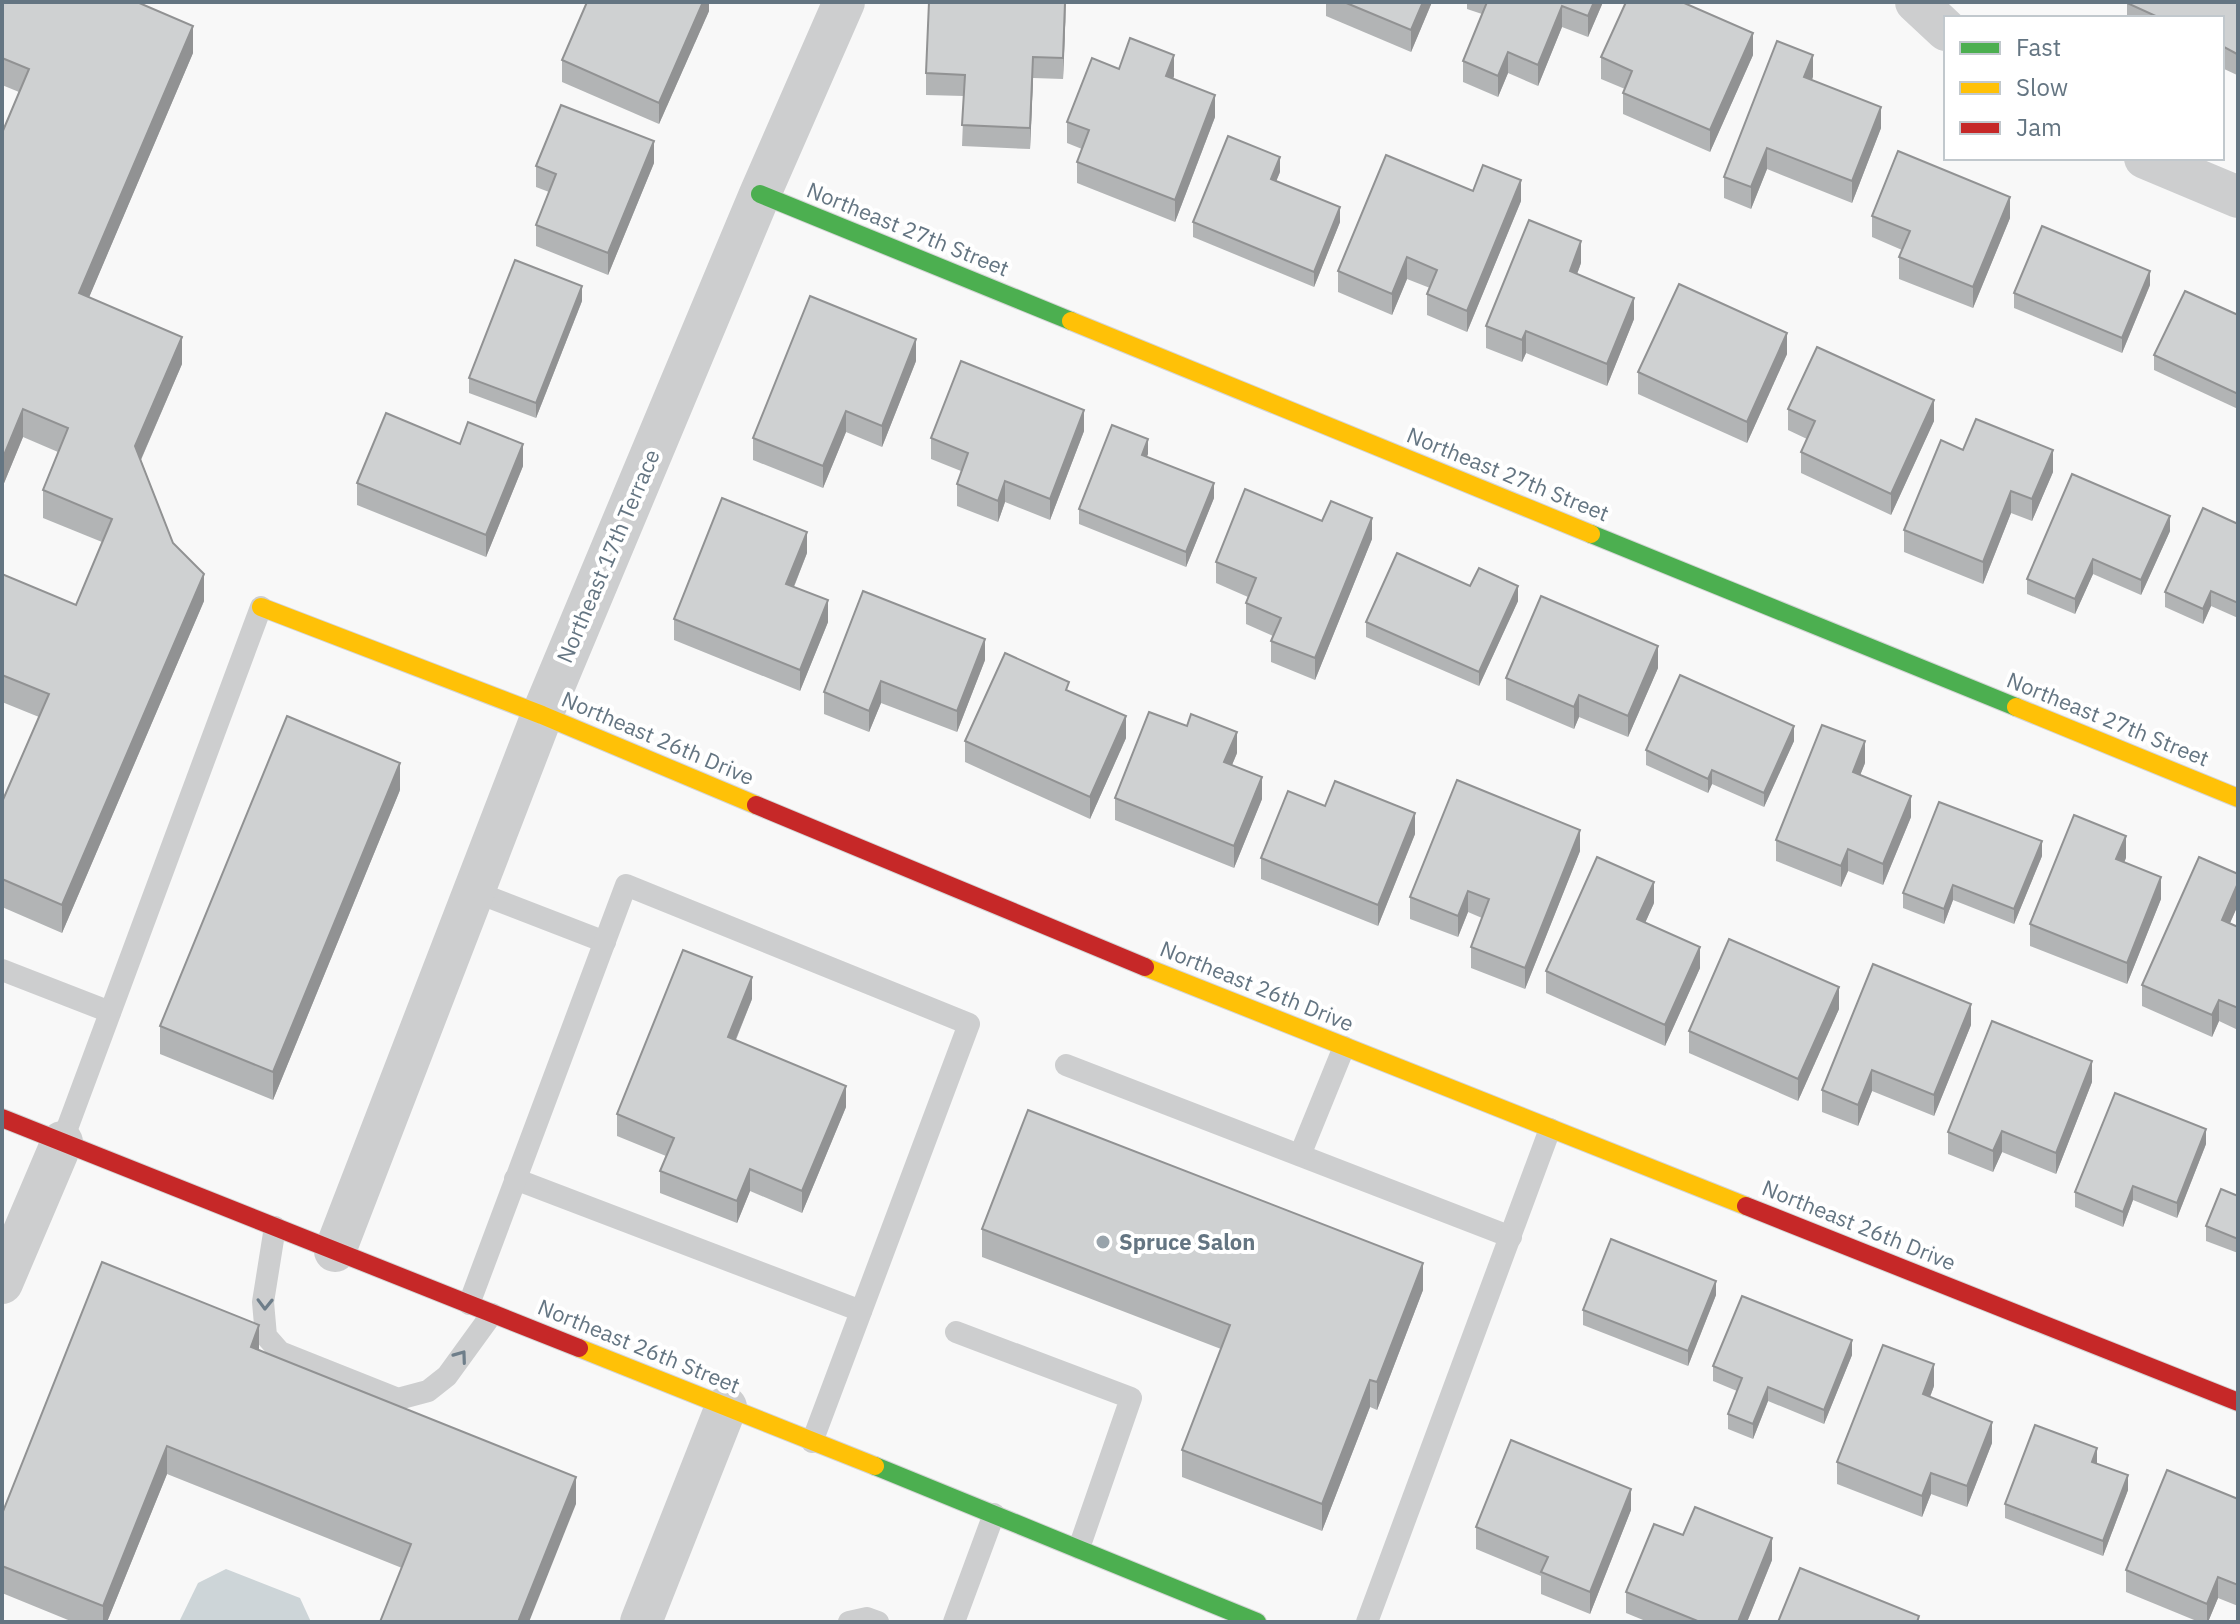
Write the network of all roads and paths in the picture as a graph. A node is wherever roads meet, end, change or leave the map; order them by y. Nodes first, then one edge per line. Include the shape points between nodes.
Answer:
1 (844, 2) edge
2 (1916, 2) edge
3 (1944, 28) edge
4 (2150, 160) edge
5 (760, 194) junction
6 (2238, 197) edge
7 (261, 607) joint
8 (542, 715) junction
9 (2238, 798) edge
10 (473, 891) junction
11 (605, 942) junction
12 (2, 970) edge
13 (110, 1012) junction
14 (1344, 1047) junction
15 (1066, 1065) dead end
16 (2, 1118) edge
17 (1550, 1129) junction
18 (62, 1142) junction
19 (1300, 1155) junction
20 (515, 1179) junction
21 (275, 1227) junction
22 (1511, 1237) junction
23 (335, 1251) junction
24 (2, 1283) edge
25 (469, 1304) junction
26 (861, 1311) junction
27 (492, 1314) junction
28 (956, 1332) dead end
29 (2238, 1402) edge
30 (726, 1407) junction
31 (812, 1442) junction
32 (994, 1514) junction
33 (1079, 1548) junction
34 (641, 1622) edge
35 (849, 1622) edge
36 (878, 1622) edge
37 (954, 1622) edge
38 (1257, 1622) edge
39 (1367, 1622) edge

1 - 5 street, Northeast 17th Terrace
2 - 3 street
4 - 6 street
5 - 8 street, Northeast 17th Terrace
5 - 9 street, Northeast 27th Street
7 - 8 street, Northeast 26th Drive
7 - 13 lane
8 - 10 street, Northeast 17th Terrace
8 - 14 street, Northeast 26th Drive
10 - 11 lane
10 - 23 street, Northeast 17th Terrace
11 - 20 lane
11 - 26 lane via 626,885 969,1024
12 - 13 lane
13 - 18 lane
14 - 17 street, Northeast 26th Drive
14 - 19 lane
15 - 19 lane
16 - 18 street, Northeast 26th Street
17 - 22 lane
17 - 29 street, Northeast 26th Drive
18 - 21 street, Northeast 26th Street
18 - 24 street
19 - 22 lane
20 - 25 lane
20 - 26 lane
21 - 23 street, Northeast 26th Street
21 -> 27 lane via 263,1302 266,1336 280,1352 398,1399 428,1391 447,1376
22 - 39 lane
23 - 25 street, Northeast 26th Street
25 - 27 street, Northeast 26th Street
26 - 31 lane
27 - 30 street, Northeast 26th Street
28 - 33 lane via 1131,1398
30 - 31 street, Northeast 26th Street
30 - 34 street
31 - 32 street, Northeast 26th Street
32 - 33 street, Northeast 26th Street
32 - 37 lane
33 - 38 street, Northeast 26th Street
35 - 36 lane

